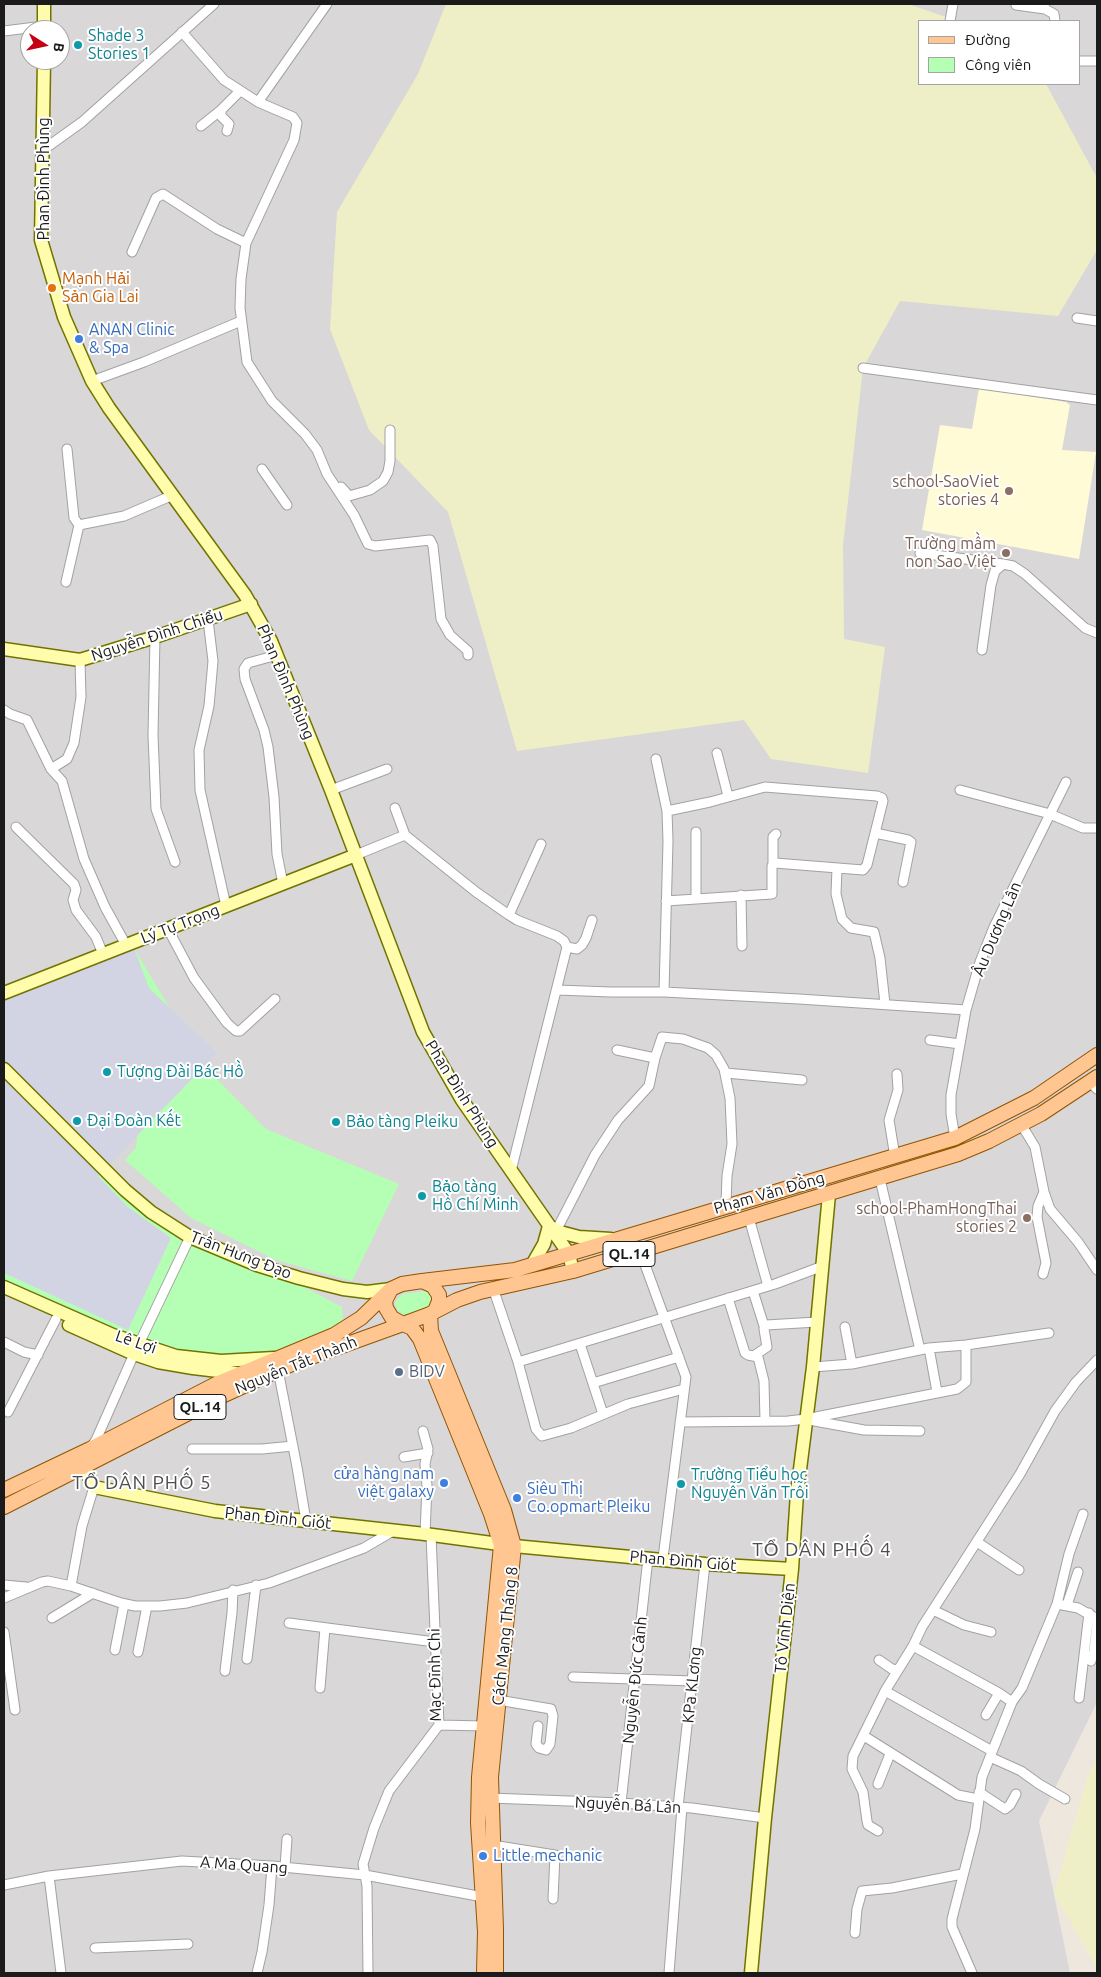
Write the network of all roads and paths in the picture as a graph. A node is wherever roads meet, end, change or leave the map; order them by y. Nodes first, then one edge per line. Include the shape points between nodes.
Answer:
1 (44, 4) edge
2 (214, 4) edge
3 (327, 4) edge
4 (953, 4) edge
5 (1016, 5) dead end
6 (1044, 7) edge
7 (44, 20) edge
8 (950, 20) edge
9 (1055, 20) edge
10 (20, 30) edge
11 (4, 31) edge
12 (182, 32) junction
13 (1081, 61) edge
14 (1097, 61) edge
15 (44, 70) edge
16 (240, 91) junction
17 (258, 102) junction
18 (221, 110) junction
19 (201, 126) dead end
20 (227, 131) dead end
21 (44, 150) junction
22 (246, 243) junction
23 (132, 252) dead end
24 (1077, 318) dead end
25 (241, 321) junction
26 (1097, 321) edge
27 (863, 368) dead end
28 (92, 381) junction
29 (1097, 400) edge
30 (390, 430) dead end
31 (67, 448) dead end
32 (321, 458) junction
33 (262, 469) dead end
34 (173, 494) junction
35 (288, 505) dead end
36 (79, 525) junction
37 (920, 553) dead end
38 (1002, 564) junction
39 (66, 582) dead end
40 (251, 604) junction
41 (208, 620) junction
42 (1097, 633) edge
43 (155, 638) junction
44 (4, 650) edge
45 (982, 650) dead end
46 (277, 655) junction
47 (468, 655) dead end
48 (80, 660) junction
49 (4, 710) edge
50 (717, 752) dead end
51 (656, 759) dead end
52 (387, 769) dead end
53 (51, 770) junction
54 (1066, 782) dead end
55 (331, 790) junction
56 (960, 790) dead end
57 (728, 796) junction
58 (395, 808) dead end
59 (666, 811) junction
60 (1050, 814) junction
61 (16, 827) dead end
62 (1097, 828) edge
63 (696, 832) dead end
64 (875, 833) junction
65 (776, 834) dead end
66 (405, 835) junction
67 (541, 844) dead end
68 (356, 856) junction
69 (175, 862) dead end
70 (773, 864) junction
71 (837, 868) junction
72 (903, 882) dead end
73 (283, 884) junction
74 (741, 895) junction
75 (696, 899) junction
76 (666, 901) junction
77 (226, 906) junction
78 (509, 915) junction
79 (592, 920) dead end
80 (168, 929) junction
81 (126, 945) junction
82 (742, 946) dead end
83 (566, 947) junction
84 (103, 954) junction
85 (557, 990) junction
86 (664, 992) junction
87 (4, 993) edge
88 (275, 1000) dead end
89 (885, 1004) junction
90 (966, 1010) junction
91 (930, 1040) dead end
92 (960, 1044) junction
93 (617, 1050) dead end
94 (1097, 1055) edge
95 (655, 1058) junction
96 (4, 1069) edge
97 (726, 1073) junction
98 (897, 1074) dead end
99 (802, 1080) dead end
100 (1095, 1083) edge
101 (1021, 1124) junction
102 (955, 1138) junction
103 (896, 1156) junction
104 (511, 1170) junction
105 (824, 1177) junction
106 (880, 1179) junction
107 (1044, 1192) junction
108 (829, 1194) junction
109 (726, 1205) junction
110 (749, 1218) junction
111 (553, 1230) junction
112 (190, 1237) junction
113 (619, 1238) junction
114 (589, 1248) junction
115 (640, 1251) junction
116 (569, 1254) junction
117 (532, 1265) junction
118 (823, 1266) junction
119 (1097, 1270) edge
120 (573, 1271) junction
121 (1044, 1274) dead end
122 (422, 1281) junction
123 (768, 1286) junction
124 (4, 1287) edge
125 (493, 1288) junction
126 (391, 1290) junction
127 (753, 1290) junction
128 (4, 1295) edge
129 (728, 1298) junction
130 (430, 1314) junction
131 (664, 1317) junction
132 (56, 1319) junction
133 (817, 1322) junction
134 (403, 1324) junction
135 (764, 1326) junction
136 (845, 1327) dead end
137 (1049, 1333) dead end
138 (4, 1342) edge
139 (580, 1344) junction
140 (966, 1345) junction
141 (136, 1349) junction
142 (924, 1349) junction
143 (38, 1355) junction
144 (755, 1355) junction
145 (679, 1357) junction
146 (1097, 1360) edge
147 (518, 1362) junction
148 (852, 1364) junction
149 (813, 1367) junction
150 (273, 1368) junction
151 (243, 1374) junction
152 (593, 1383) junction
153 (684, 1389) junction
154 (938, 1392) junction
155 (8, 1412) dead end
156 (603, 1414) junction
157 (806, 1419) junction
158 (765, 1421) junction
159 (680, 1422) junction
160 (423, 1431) dead end
161 (920, 1431) dead end
162 (293, 1446) junction
163 (192, 1449) dead end
164 (84, 1451) junction
165 (428, 1453) junction
166 (404, 1457) dead end
167 (84, 1467) junction
168 (94, 1487) junction
169 (4, 1489) edge
170 (4, 1507) edge
171 (1083, 1514) dead end
172 (306, 1521) junction
173 (393, 1530) junction
174 (428, 1534) junction
175 (977, 1542) junction
176 (508, 1545) junction
177 (648, 1558) junction
178 (663, 1558) junction
179 (705, 1564) junction
180 (792, 1569) junction
181 (1019, 1570) dead end
182 (1078, 1572) dead end
183 (4, 1585) edge
184 (256, 1585) junction
185 (71, 1586) junction
186 (29, 1587) junction
187 (233, 1590) junction
188 (93, 1593) junction
189 (4, 1598) edge
190 (124, 1604) junction
191 (1056, 1604) junction
192 (1067, 1605) junction
193 (147, 1606) junction
194 (933, 1610) junction
195 (1093, 1616) edge
196 (52, 1618) dead end
197 (978, 1619) dead end
198 (289, 1623) dead end
199 (1097, 1623) edge
200 (325, 1628) junction
201 (973, 1628) junction
202 (4, 1632) edge
203 (991, 1632) dead end
204 (436, 1642) junction
205 (913, 1646) junction
206 (115, 1650) dead end
207 (138, 1652) dead end
208 (247, 1659) dead end
209 (879, 1660) dead end
210 (1091, 1661) dead end
211 (898, 1670) junction
212 (225, 1671) dead end
213 (573, 1677) dead end
214 (635, 1680) junction
215 (693, 1681) junction
216 (320, 1688) dead end
217 (885, 1690) junction
218 (999, 1693) junction
219 (1079, 1698) dead end
220 (498, 1700) junction
221 (1012, 1702) junction
222 (15, 1710) dead end
223 (986, 1715) dead end
224 (439, 1725) junction
225 (484, 1726) junction
226 (538, 1726) dead end
227 (864, 1736) junction
228 (890, 1754) junction
229 (991, 1754) junction
230 (878, 1784) dead end
231 (1016, 1794) dead end
232 (978, 1796) junction
233 (484, 1798) junction
234 (1065, 1799) dead end
235 (621, 1803) junction
236 (680, 1807) junction
237 (765, 1818) junction
238 (878, 1831) dead end
239 (287, 1839) dead end
240 (492, 1845) junction
241 (272, 1866) junction
242 (285, 1867) junction
243 (962, 1874) junction
244 (365, 1875) junction
245 (49, 1876) junction
246 (4, 1885) edge
247 (489, 1898) junction
248 (553, 1899) dead end
249 (855, 1933) dead end
250 (188, 1944) dead end
251 (95, 1948) dead end
252 (61, 1973) edge
253 (257, 1973) edge
254 (368, 1973) edge
255 (484, 1973) edge
256 (496, 1973) edge
257 (669, 1973) edge
258 (751, 1973) edge
259 (972, 1973) edge

1 - 7 street
2 - 12 street
3 - 17 street
4 - 8 street
5 - 6 street
6 - 9 street via 1054,14
10 - 11 street
12 - 16 street via 224,80
12 - 21 street via 82,122
13 - 14 street
15 - 21 street, Phan Đình Phùng
16 - 17 street
16 - 18 street
17 - 22 street via 293,117 297,126 294,140
18 - 19 street
18 - 20 street via 221,116 229,124
21 - 28 street, Phan Đình Phùng via 41,240 64,316
22 - 23 street via 217,230 163,194 156,198
22 - 25 street via 241,279
24 - 26 street
25 - 28 street
25 - 32 street via 244,354 250,368 272,401 306,434
27 - 29 street
28 - 34 street, Phan Đình Phùng
30 - 32 street via 392,450 388,472 383,481 370,490 348,495
31 - 36 street via 74,518
32 - 47 street via 368,544 430,540 441,619
33 - 35 street
34 - 36 street via 124,516
34 - 40 street, Phan Đình Phùng
36 - 39 street
37 - 38 street
38 - 42 street via 1025,574 1085,628
38 - 45 street via 991,585
40 - 41 street, Nguyễn Đình Chiểu
40 - 46 street, Phan Đình Phùng
41 - 43 street, Nguyễn Đình Chiểu
41 - 77 street via 213,668 199,750 200,790
43 - 48 street, Nguyễn Đình Chiểu
43 - 69 street via 153,745 156,809
44 - 48 street, Nguyễn Đình Chiểu
46 - 55 street, Phan Đình Phùng
46 - 73 street via 248,663 244,669 268,747 277,854
48 - 53 street via 81,697 74,743 67,759
49 - 53 street via 27,720
50 - 57 street
51 - 59 street
52 - 55 street
53 - 81 street via 64,785 84,859
54 - 60 street, Âu Dương Lân
55 - 68 street, Phan Đình Phùng
56 - 60 street
57 - 59 street
57 - 64 street via 765,787 880,796 883,801
58 - 66 street
59 - 76 street
60 - 62 street via 1083,828
60 - 90 street, Âu Dương Lân via 994,927
61 - 84 street via 74,884 76,910 96,937
63 - 75 street
64 - 71 street via 866,868
64 - 72 street via 911,842
65 - 70 street via 773,838
66 - 68 street
66 - 78 street
67 - 78 street
68 - 73 street, Lý Tự Trọng
68 - 104 street, Phan Đình Phùng via 423,1032 462,1100
70 - 71 street
70 - 74 street via 772,894
71 - 89 street via 836,894 842,919 851,928 874,932
73 - 77 street, Lý Tự Trọng
74 - 75 street
74 - 82 street
75 - 76 street
76 - 86 street
77 - 80 street, Lý Tự Trọng
78 - 83 street via 557,936
79 - 83 street via 582,945 578,949
80 - 81 street, Lý Tự Trọng
80 - 88 street via 194,978 236,1031
81 - 84 street, Lý Tự Trọng
83 - 85 street
84 - 87 street, Lý Tự Trọng
85 - 86 street
85 - 104 street
86 - 89 street
89 - 90 street
90 - 92 street, Âu Dương Lân
91 - 92 street
92 - 102 street, Âu Dương Lân via 951,1095
93 - 95 street
94 - 102 main road, Phạm Văn Đồng / QL.14 via 1034,1098
95 - 97 street via 662,1036 683,1039 711,1050
95 - 111 street via 649,1086 618,1120
96 - 112 street, Trần Hưng Đạo via 125,1190 151,1212
97 - 99 street
97 - 109 street via 732,1144
98 - 103 street via 898,1090 890,1120
100 - 101 main road, Phạm Văn Đồng / QL.14
101 - 106 main road, Phạm Văn Đồng / QL.14 via 958,1154
101 - 107 street via 1035,1147
102 - 103 main road, Phạm Văn Đồng / QL.14
103 - 105 main road, Phạm Văn Đồng / QL.14
104 - 111 street, Phan Đình Phùng
105 - 108 main road
105 - 109 main road, Phạm Văn Đồng / QL.14
106 - 108 main road, Phạm Văn Đồng / QL.14
106 - 142 street
107 - 119 street via 1054,1216 1078,1242
107 - 121 street via 1038,1206 1038,1217 1046,1263
108 - 110 main road, Phạm Văn Đồng / QL.14
108 - 118 street, Tô Vĩnh Diện
109 - 113 main road, Phạm Văn Đồng / QL.14
110 - 115 main road, Phạm Văn Đồng / QL.14
110 - 123 street
111 - 113 street via 579,1237
111 - 114 street
111 - 116 street, Phan Đình Phùng
111 - 117 street
112 - 126 street, Trần Hưng Đạo via 257,1265 306,1280 366,1292
112 - 141 street
113 - 114 main road, Phạm Văn Đồng / QL.14
114 - 116 main road, Phạm Văn Đồng / QL.14
115 - 120 main road, Phạm Văn Đồng / QL.14
115 - 131 street
116 - 117 main road, Phạm Văn Đồng / QL.14
116 - 120 street, Phan Đình Phùng
117 - 122 main road, Phạm Văn Đồng / QL.14 via 476,1276
118 - 123 street
118 - 133 street, Tô Vĩnh Diện
120 - 125 main road, Phạm Văn Đồng / QL.14
122 - 126 main road via 402,1284
122 - 130 main road via 433,1286 438,1295 437,1306
123 - 127 street
124 - 141 street, Lê Lợi
125 - 130 main road, Phạm Văn Đồng / QL.14 via 456,1300
125 - 147 street
126 - 134 main road via 387,1295 386,1308 392,1318
126 - 150 main road, Nguyễn Tất Thành / QL.14 via 349,1326
127 - 129 street
127 - 135 street
128 - 132 street
129 - 131 street
129 - 144 street via 745,1353
130 - 134 main road
130 - 176 main road, Cách Mạng Tháng 8 via 430,1328 504,1510
131 - 139 street
131 - 145 street
132 - 141 street
132 - 143 street
133 - 135 street
133 - 149 street, Tô Vĩnh Diện
134 - 150 main road, Nguyễn Tất Thành / QL.14
134 - 176 main road, Cách Mạng Tháng 8 via 412,1328 420,1339 491,1514
135 - 144 street via 767,1347
136 - 148 street
137 - 140 street
138 - 143 street
139 - 147 street
139 - 152 street
140 - 142 street
140 - 154 street via 966,1382 957,1388
141 - 150 street, Lê Lợi
141 - 151 street via 174,1365
141 - 164 street via 96,1440
142 - 148 street
142 - 154 street
143 - 155 street
144 - 158 street via 764,1381
145 - 152 street
145 - 153 street via 686,1377
146 - 175 street via 1055,1411
147 - 156 street via 539,1434 548,1436
148 - 149 street
149 - 157 street, Tô Vĩnh Diện
150 - 151 main road
150 - 151 main road, Nguyễn Tất Thành / QL.14
150 - 162 street
150 - 167 main road, Nguyễn Tất Thành / QL.14
151 - 164 main road, Nguyễn Tất Thành / QL.14 via 216,1384
152 - 156 street
153 - 156 street
153 - 159 street
154 - 157 street
157 - 158 street
157 - 161 street via 864,1430
157 - 180 street, Tô Vĩnh Diện
158 - 159 street
159 - 178 street
160 - 165 street, Mạc Đĩnh Chi
162 - 163 street
162 - 172 street
164 - 167 street
164 - 169 main road, Nguyễn Tất Thành / QL.14
165 - 166 street
165 - 174 street, Mạc Đĩnh Chi via 425,1464
167 - 168 street
167 - 170 main road, Nguyễn Tất Thành / QL.14
168 - 172 street, Phan Đình Giót via 215,1511
168 - 185 street via 82,1526
171 - 191 street
172 - 173 street, Phan Đình Giót
173 - 174 street, Phan Đình Giót
173 - 184 street via 364,1548
174 - 176 street, Phan Đình Giót
174 - 204 street, Mạc Đĩnh Chi
175 - 181 street
175 - 194 street
176 - 177 street, Phan Đình Giót
176 - 220 main road, Cách Mạng Tháng 8
176 - 225 main road, Cách Mạng Tháng 8
177 - 178 street, Phan Đình Giót
177 - 214 street, Nguyễn Đức Cảnh
178 - 179 street, Phan Đình Giót
179 - 180 street, Phan Đình Giót
179 - 215 street, KPa KLơng
180 - 237 street, Tô Vĩnh Diện
182 - 192 street
183 - 186 street
184 - 187 street
184 - 208 street
185 - 186 street via 48,1581
185 - 188 street
186 - 189 street
187 - 193 street via 187,1603
187 - 212 street
188 - 190 street
188 - 196 street
190 - 193 street
190 - 206 street
191 - 192 street
191 - 221 street via 1022,1688
192 - 195 street
193 - 207 street
194 - 201 street
194 - 205 street
195 - 219 street
197 - 201 street
198 - 200 street
199 - 210 street
200 - 204 street
200 - 216 street
201 - 203 street
202 - 222 street
204 - 224 street, Mạc Đĩnh Chi
205 - 211 street
205 - 218 street
209 - 211 street
211 - 217 street
213 - 214 street
214 - 215 street
214 - 235 street, Nguyễn Đức Cảnh
215 - 236 street, KPa KLơng
217 - 227 street
217 - 229 street
218 - 221 street
218 - 223 street
220 - 226 street via 551,1709 550,1744 546,1750 536,1744
220 - 233 main road, Cách Mạng Tháng 8 via 490,1777
221 - 229 street
224 - 225 street
224 - 244 street, Mạc Đĩnh Chi via 389,1792 366,1850
225 - 233 main road, Cách Mạng Tháng 8
227 - 228 street
227 - 238 street via 852,1756 852,1769 863,1792 868,1825
228 - 230 street
228 - 232 street via 958,1795
229 - 232 street
229 - 234 street
231 - 232 street via 1005,1809
232 - 243 street via 975,1829
233 - 235 street, Nguyễn Bá Lân
233 - 240 main road, Cách Mạng Tháng 8
233 - 247 main road, Cách Mạng Tháng 8 via 479,1850
235 - 236 street, Nguyễn Bá Lân
236 - 237 street, Nguyễn Bá Lân
236 - 257 street, KPa KLơng
237 - 258 street, Tô Vĩnh Diện
239 - 242 street
240 - 247 main road, Cách Mạng Tháng 8
240 - 248 street via 555,1855
241 - 242 street, A Ma Quang
241 - 245 street, A Ma Quang via 182,1861
241 - 253 street
242 - 244 street, A Ma Quang
243 - 249 street via 862,1891
243 - 259 street via 952,1927
244 - 247 street, A Ma Quang
244 - 254 street, Mạc Đĩnh Chi
245 - 246 street, A Ma Quang
245 - 252 street
247 - 255 main road, Cách Mạng Tháng 8
247 - 256 main road, Cách Mạng Tháng 8
250 - 251 street

